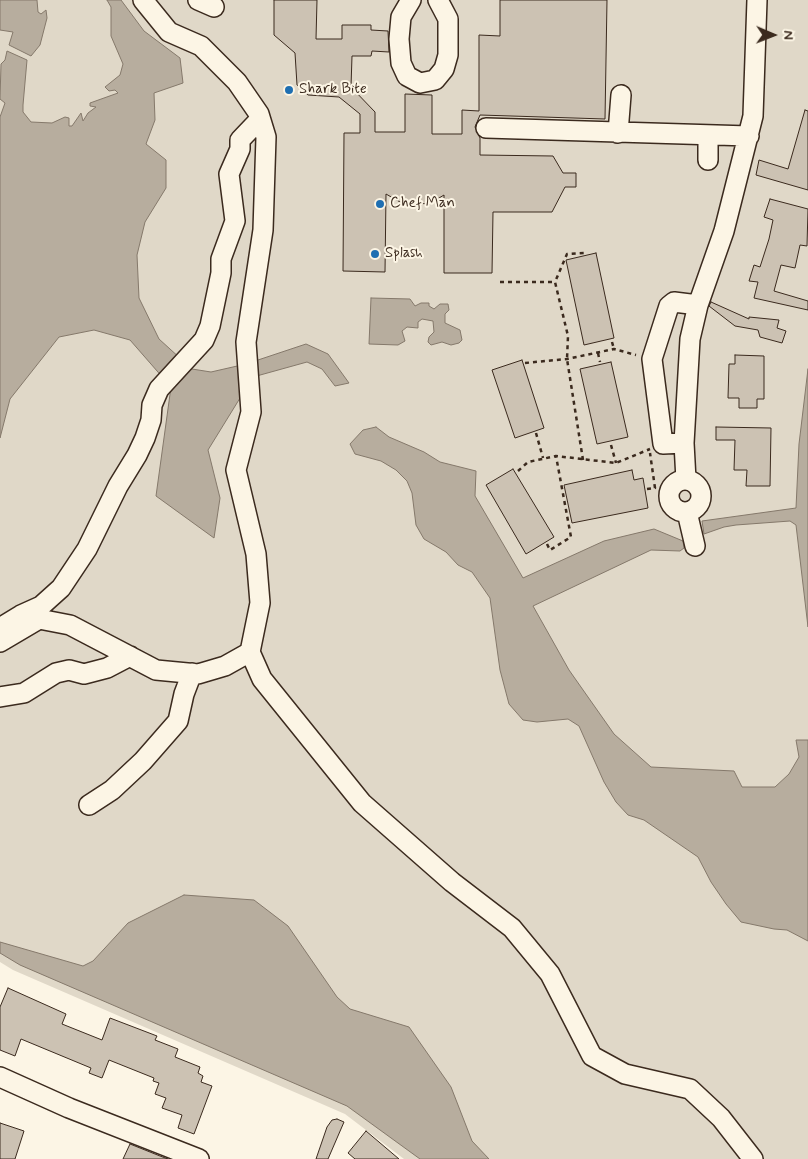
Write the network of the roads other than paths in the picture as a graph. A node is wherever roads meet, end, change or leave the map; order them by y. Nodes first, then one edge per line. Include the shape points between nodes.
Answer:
1 (143, 0) edge
2 (411, 0) edge
3 (438, 0) edge
4 (757, 0) edge
5 (622, 95) dead end
6 (260, 120) junction
7 (486, 128) dead end
8 (618, 133) junction
9 (708, 135) junction
10 (749, 136) junction
11 (708, 160) dead end
12 (698, 305) junction
13 (684, 443) junction
14 (695, 546) dead end
15 (0, 628) edge
16 (0, 642) edge
17 (250, 652) junction
18 (130, 656) junction
19 (192, 673) junction
20 (0, 697) edge
21 (89, 805) dead end
22 (0, 1077) edge
23 (199, 1159) edge
24 (754, 1159) edge

1 - 6 street via 168,32 201,46 237,82
2 - 3 street via 401,17 398,39 400,63 407,76 420,83 435,80 444,69 448,55 448,19
4 - 10 street via 754,107
5 - 8 street
6 - 15 street via 240,140 240,149 229,174 235,221 221,259 210,326 204,340 159,389 137,455 87,549 61,588 40,606
6 - 17 street via 266,137 263,230 246,342 250,412 236,470 256,554 260,603
7 - 8 street
8 - 9 street
9 - 10 street
9 - 11 street
10 - 12 street via 724,231
12 - 13 street via 690,339
12 - 13 street via 674,302 669,306 652,359 656,447
13 - 14 street via 686,480 674,484 668,495 672,507 688,518
16 - 18 street via 40,619 70,625
17 - 19 street via 225,666
17 - 24 street via 262,679 362,803 452,882 512,928 550,974 592,1056 625,1074 690,1089 721,1118
18 - 19 street via 156,670
18 - 20 street via 107,668 84,674 70,670 56,673 24,693
19 - 21 street via 178,721 143,761 112,790
22 - 23 street via 68,1108

